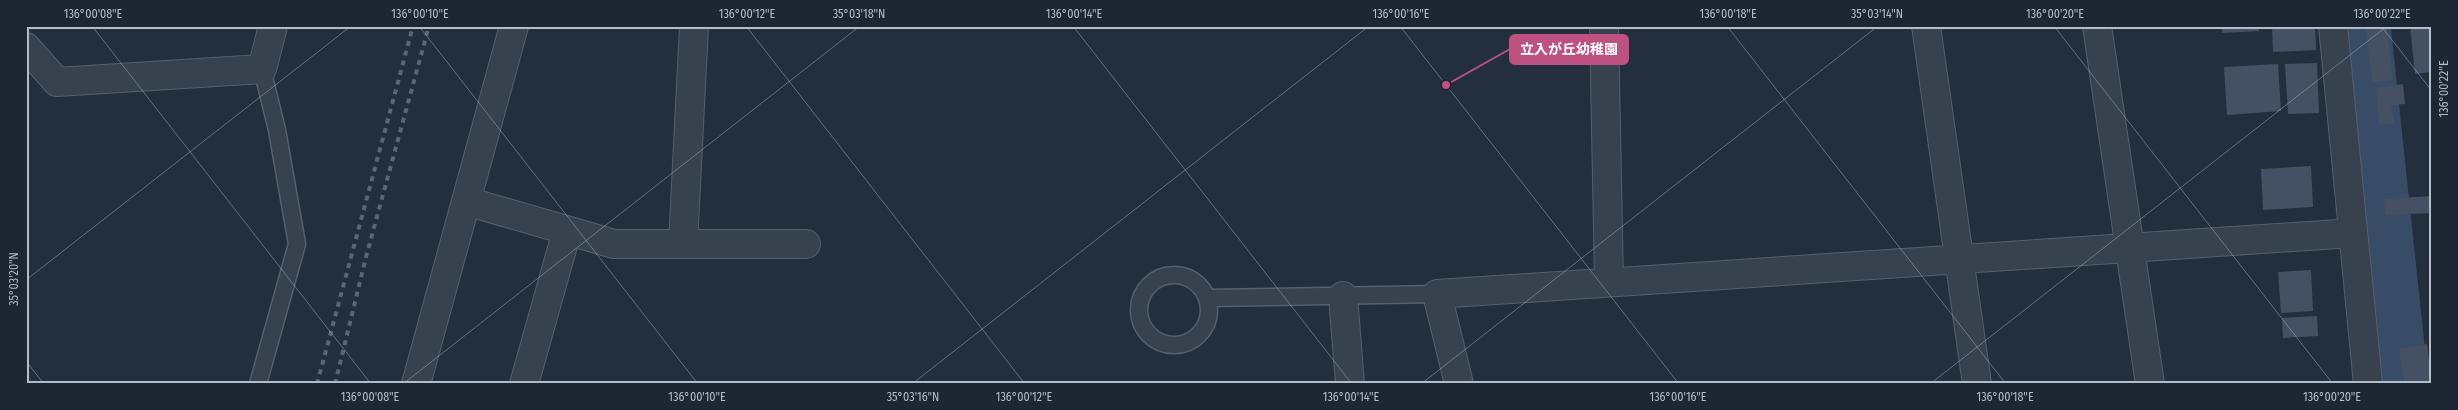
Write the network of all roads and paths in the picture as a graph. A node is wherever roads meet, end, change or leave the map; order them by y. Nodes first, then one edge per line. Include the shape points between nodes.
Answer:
1 (273, 26) edge
2 (514, 26) edge
3 (694, 26) edge
4 (1604, 26) edge
5 (1926, 26) edge
6 (2097, 26) edge
7 (2333, 26) edge
8 (26, 47) edge
9 (262, 69) junction
10 (466, 201) junction
11 (567, 231) junction
12 (2353, 233) junction
13 (683, 244) junction
14 (806, 244) dead end
15 (2130, 248) junction
16 (1960, 259) junction
17 (1609, 282) junction
18 (1437, 294) junction
19 (1343, 296) junction
20 (1208, 298) junction
21 (258, 384) edge
22 (416, 384) edge
23 (524, 384) edge
24 (1350, 384) edge
25 (1459, 384) edge
26 (1977, 384) edge
27 (2150, 384) edge
28 (2368, 384) edge

1 - 9 street
2 - 10 street
3 - 13 street
4 - 17 street
5 - 16 street
6 - 15 street
7 - 12 street
8 - 9 street via 57,82
9 - 21 lane via 277,130 297,244
10 - 11 street
10 - 22 street
11 - 13 street via 614,244
11 - 23 street
12 - 15 street
12 - 28 street
13 - 14 street
15 - 16 street
15 - 27 street
16 - 17 street
16 - 26 street
17 - 18 street
18 - 19 lane
18 - 25 street
19 - 20 lane
19 - 24 street
20 - 20 lane via 1210,309 1203,330 1185,343 1162,344 1152,338 1140,320 1141,296 1157,278 1169,274 1193,279

